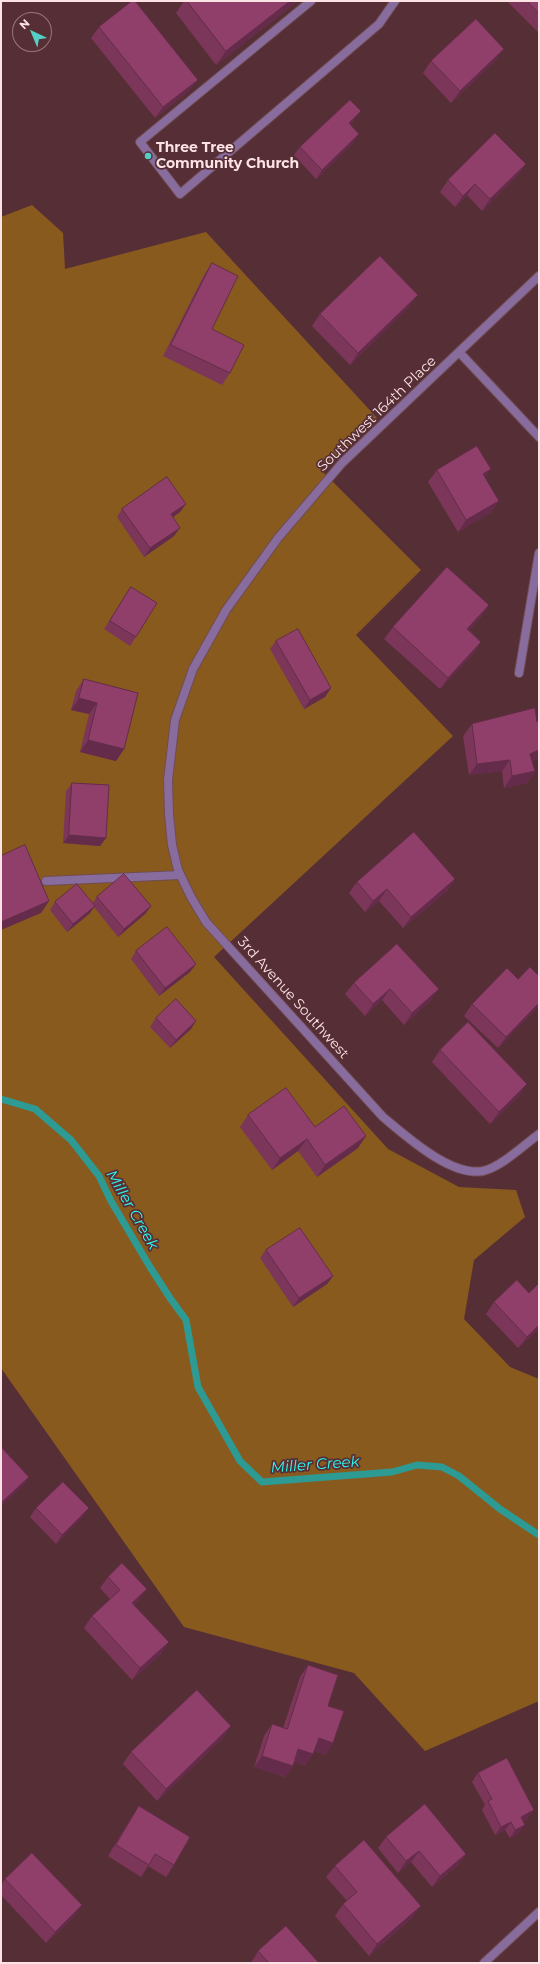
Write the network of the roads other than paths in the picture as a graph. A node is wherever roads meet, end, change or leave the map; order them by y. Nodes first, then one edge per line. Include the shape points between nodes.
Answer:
1 (311, 1) edge
2 (395, 1) edge
3 (539, 276) edge
4 (459, 352) junction
5 (539, 437) edge
6 (539, 553) edge
7 (519, 673) dead end
8 (168, 780) joint
9 (180, 875) junction
10 (46, 881) dead end
11 (539, 1134) edge
12 (539, 1912) edge
13 (484, 1963) edge

1 - 2 street via 140,142 180,194 380,24
3 - 4 street, Southwest 164th Place
4 - 5 street
4 - 8 street, Southwest 164th Place via 342,463 278,538 226,610 192,669 175,720
6 - 7 street
8 - 9 street, 3rd Avenue Southwest via 172,845
9 - 10 street
9 - 11 street, 3rd Avenue Southwest via 206,922 383,1117 412,1141 439,1159 463,1170 483,1171 499,1164
12 - 13 street

